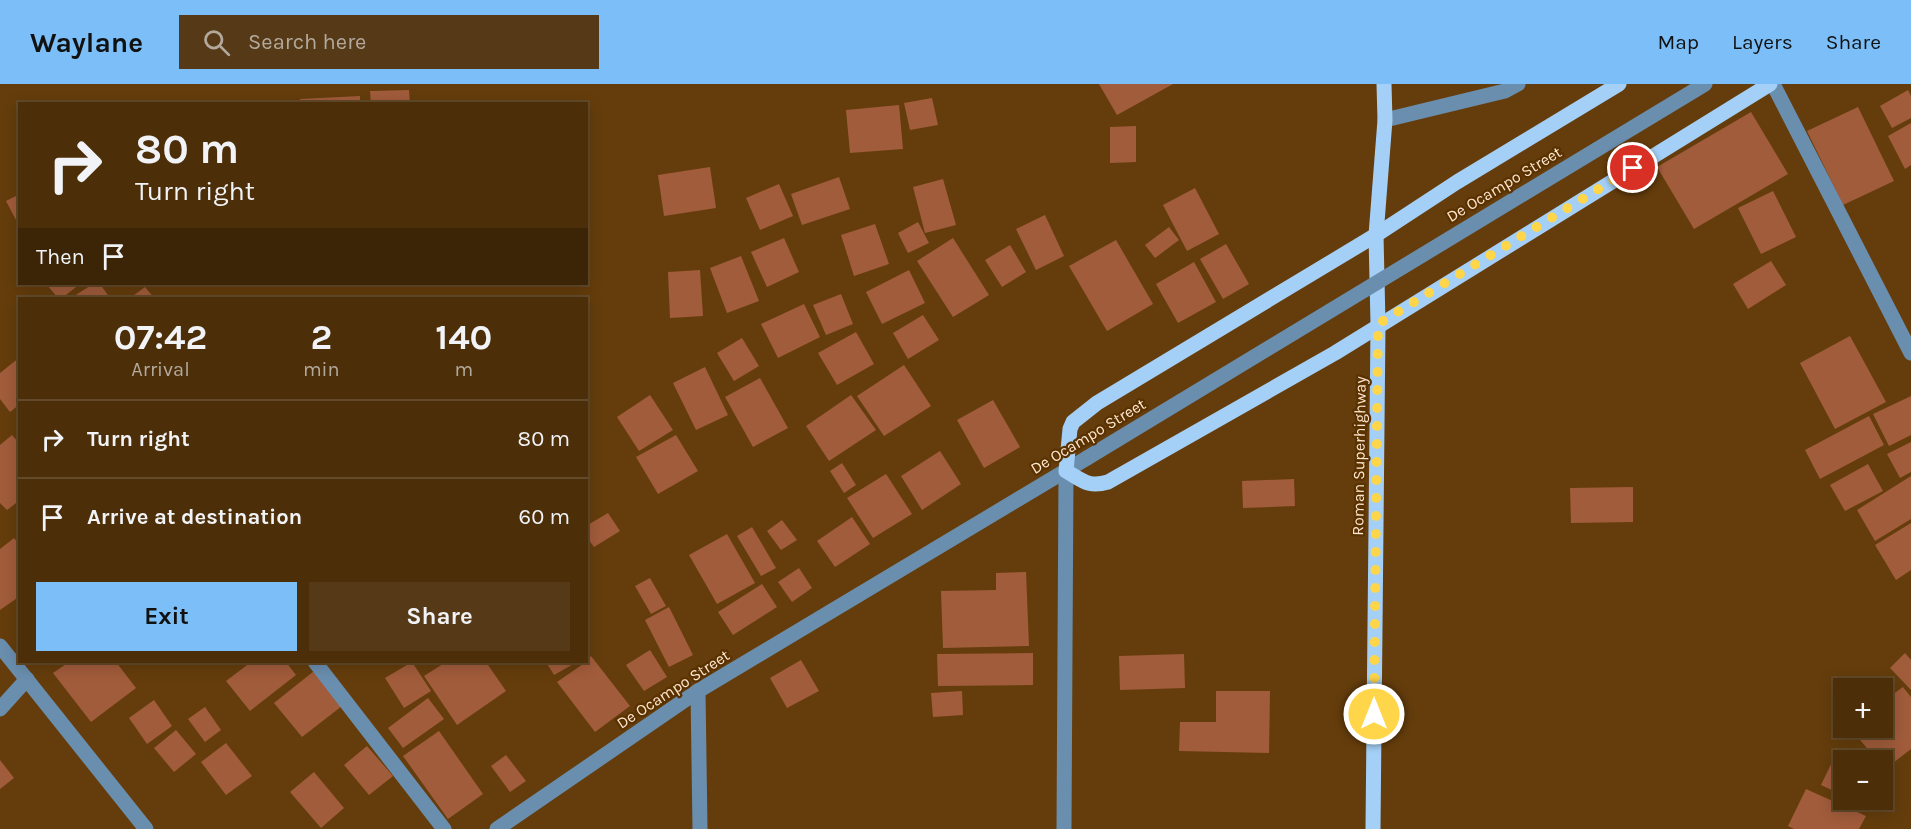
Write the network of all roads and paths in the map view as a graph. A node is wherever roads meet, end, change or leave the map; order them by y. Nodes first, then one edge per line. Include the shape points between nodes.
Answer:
1 (1384, 84) edge
2 (1518, 84) edge
3 (1618, 84) edge
4 (1705, 84) edge
5 (1771, 84) edge
6 (1385, 120) junction
7 (1376, 235) junction
8 (1378, 324) junction
9 (1911, 353) edge
10 (1066, 471) junction
11 (0, 646) edge
12 (316, 663) edge
13 (27, 679) junction
14 (698, 691) junction
15 (0, 709) edge
16 (146, 829) edge
17 (444, 829) edge
18 (497, 829) edge
19 (700, 829) edge
20 (1064, 829) edge
21 (1373, 829) edge

1 - 6 main road, Roman Superhighway
2 - 6 street via 1504,92
3 - 7 main road
4 - 10 street, De Ocampo Street, bridge
5 - 8 main road
5 - 9 street
6 - 7 main road, Roman Superhighway
7 - 8 main road, Roman Superhighway
7 - 10 main road via 1079,416 1070,429
8 - 10 main road via 1335,353 1108,482 1089,484
8 - 21 main road, Roman Superhighway
10 - 14 street, De Ocampo Street
10 - 20 street
11 - 13 street
12 - 17 street
13 - 15 street
13 - 16 street
14 - 18 street, De Ocampo Street
14 - 19 street

